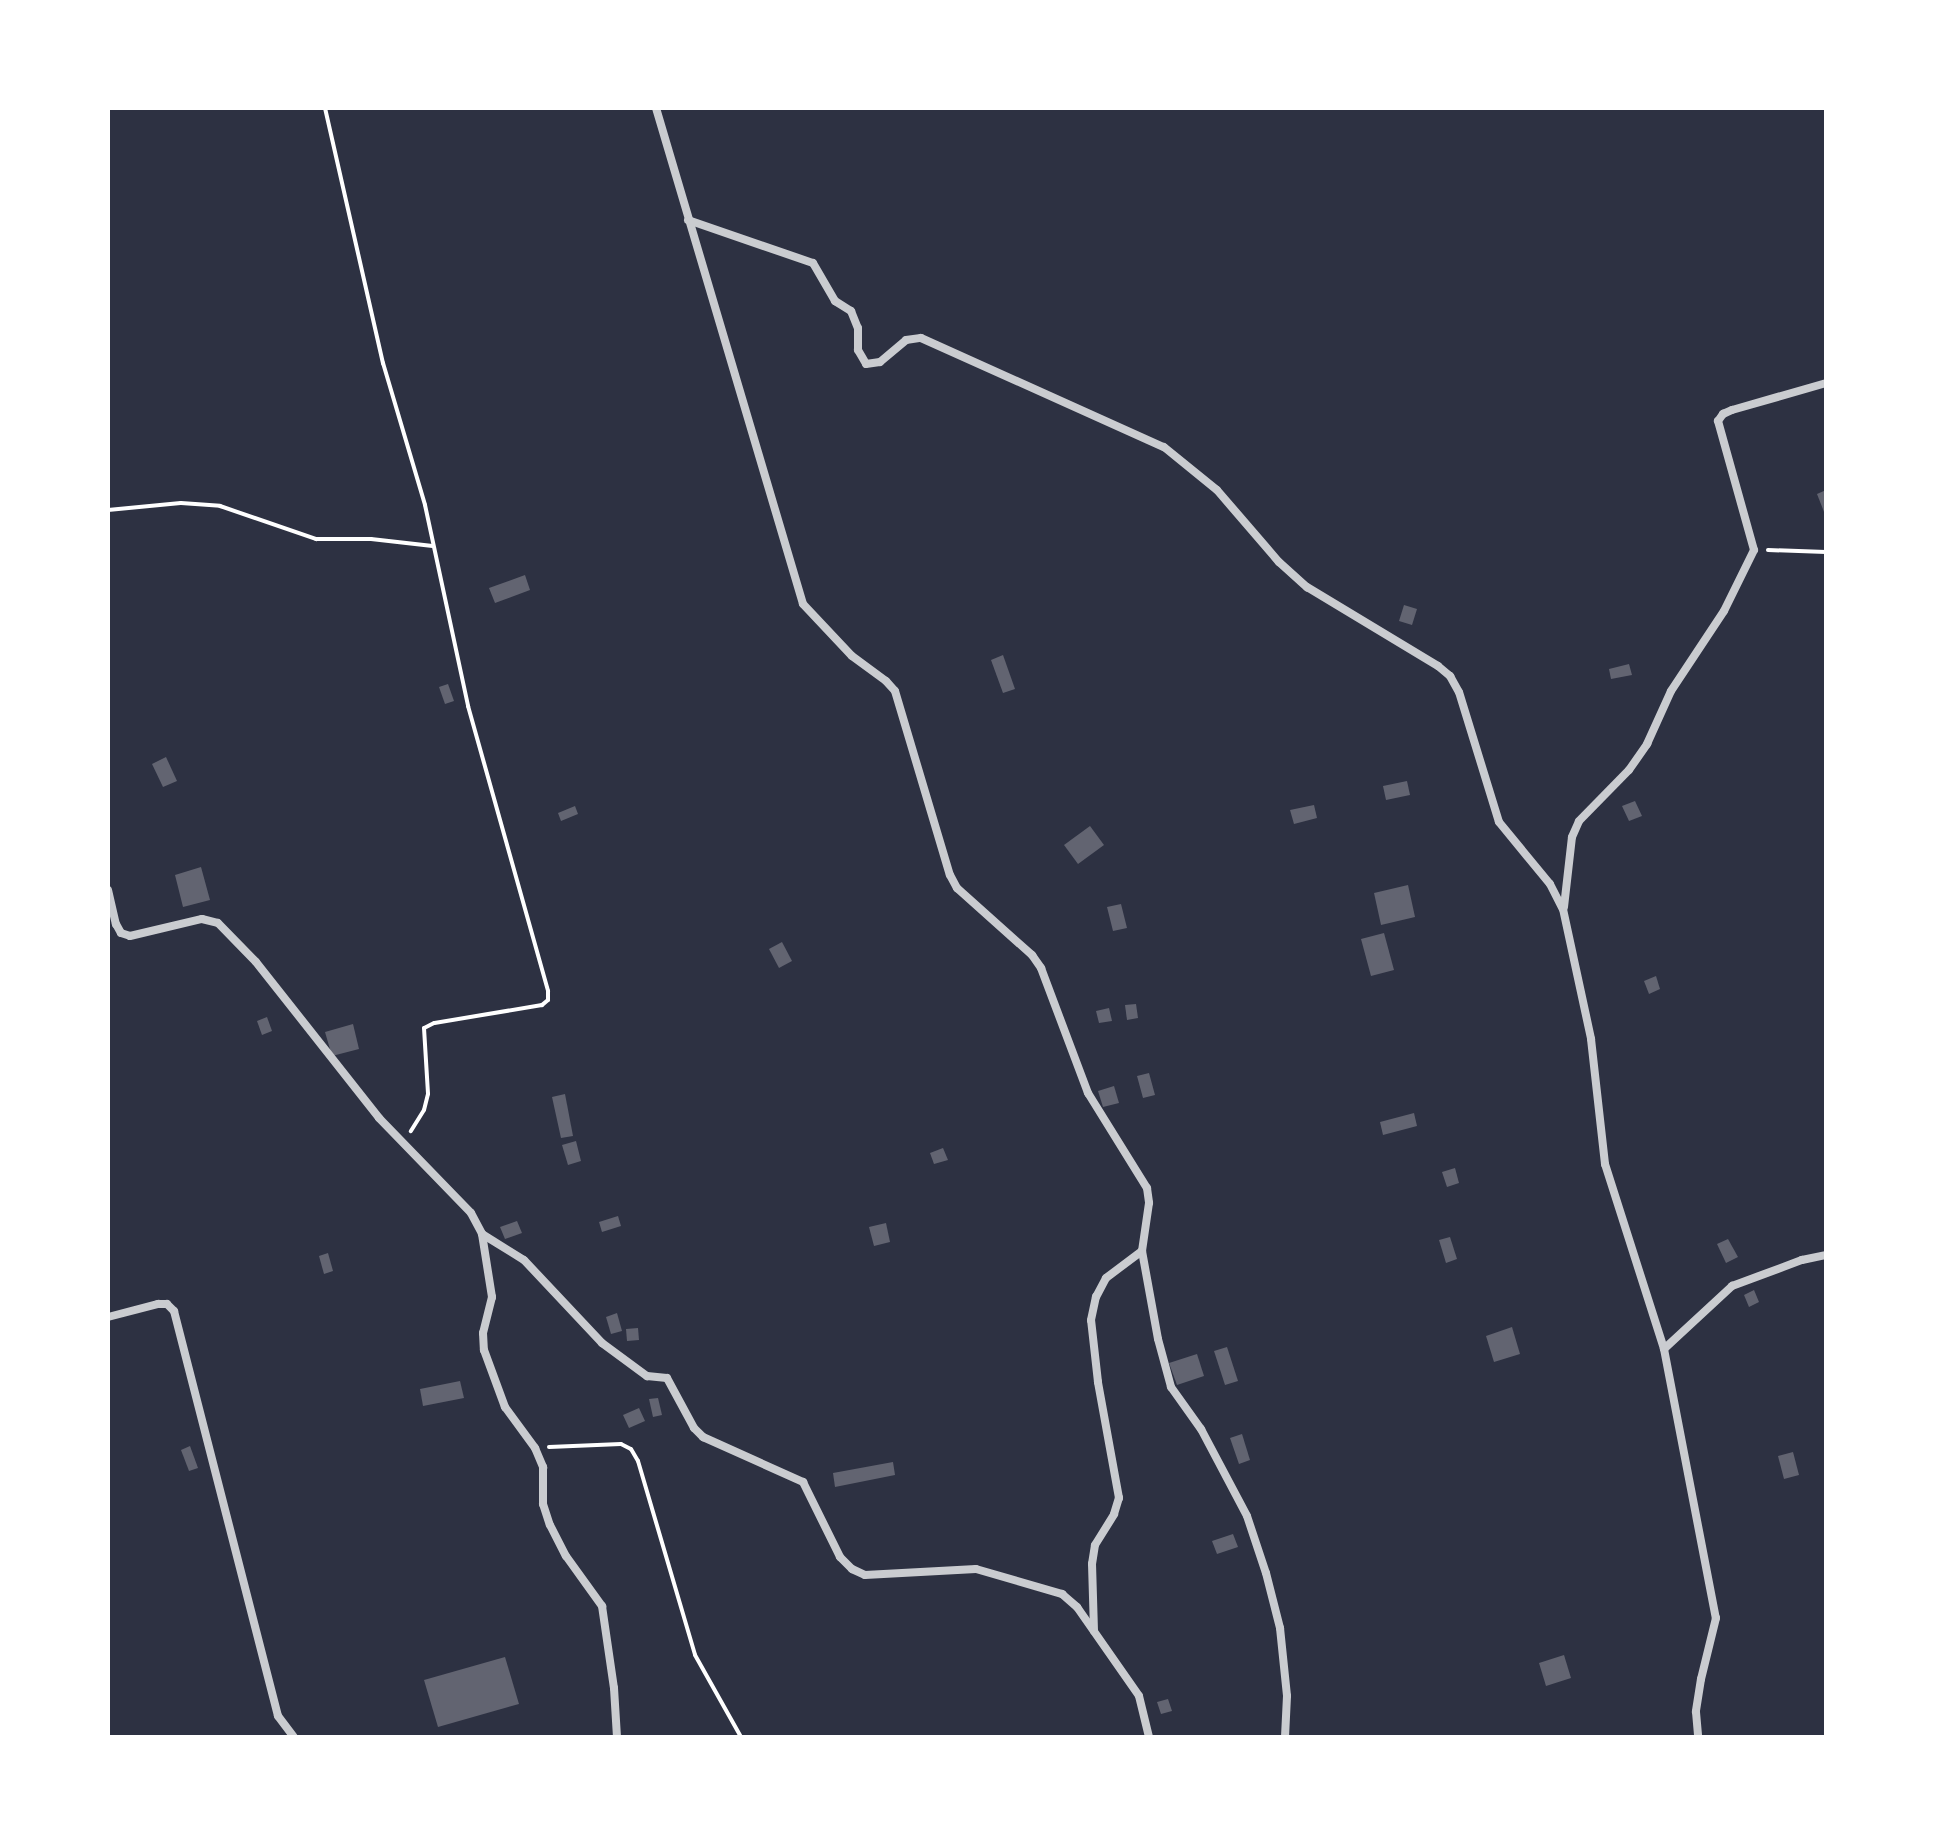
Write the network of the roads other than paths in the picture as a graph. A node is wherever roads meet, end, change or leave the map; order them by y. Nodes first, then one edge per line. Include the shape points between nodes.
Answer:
1 (656, 108) edge
2 (688, 220) junction
3 (1826, 383) edge
4 (108, 890) edge
5 (1563, 909) junction
6 (482, 1234) junction
7 (1142, 1251) junction
8 (1826, 1255) edge
9 (108, 1317) edge
10 (1664, 1349) junction
11 (1094, 1631) junction
12 (294, 1737) edge
13 (617, 1737) edge
14 (1149, 1737) edge
15 (1285, 1737) edge
16 (1698, 1737) edge

1 - 2 street
2 - 5 street via 813,263 835,301 851,311 866,364 880,362 906,340 921,338 1164,447 1193,468 1307,587 1450,676 1499,822 1550,884
2 - 7 street via 803,604 852,656 895,691 950,875 957,888 1041,968 1088,1093 1147,1188
3 - 5 street via 1732,410 1718,421 1754,550 1724,611 1671,691 1647,744 1579,821 1572,837
4 - 6 street via 116,924 130,936 202,919 218,923 256,962 379,1118 455,1194
5 - 10 street via 1591,1039 1605,1164
6 - 11 street via 524,1260 602,1343 647,1376 667,1378 703,1437 803,1482 840,1557 852,1569 865,1575 976,1569 1050,1588 1077,1607
6 - 13 street via 492,1297 484,1350 505,1407 543,1467 543,1504 550,1525 602,1606
7 - 11 street via 1106,1278 1091,1320 1119,1498 1093,1555
7 - 15 street via 1171,1387 1201,1429 1247,1516 1266,1573 1280,1628
8 - 10 street via 1732,1286
9 - 12 street via 158,1304 174,1311 278,1716
10 - 16 street via 1716,1618 1696,1712
11 - 14 street via 1139,1696

